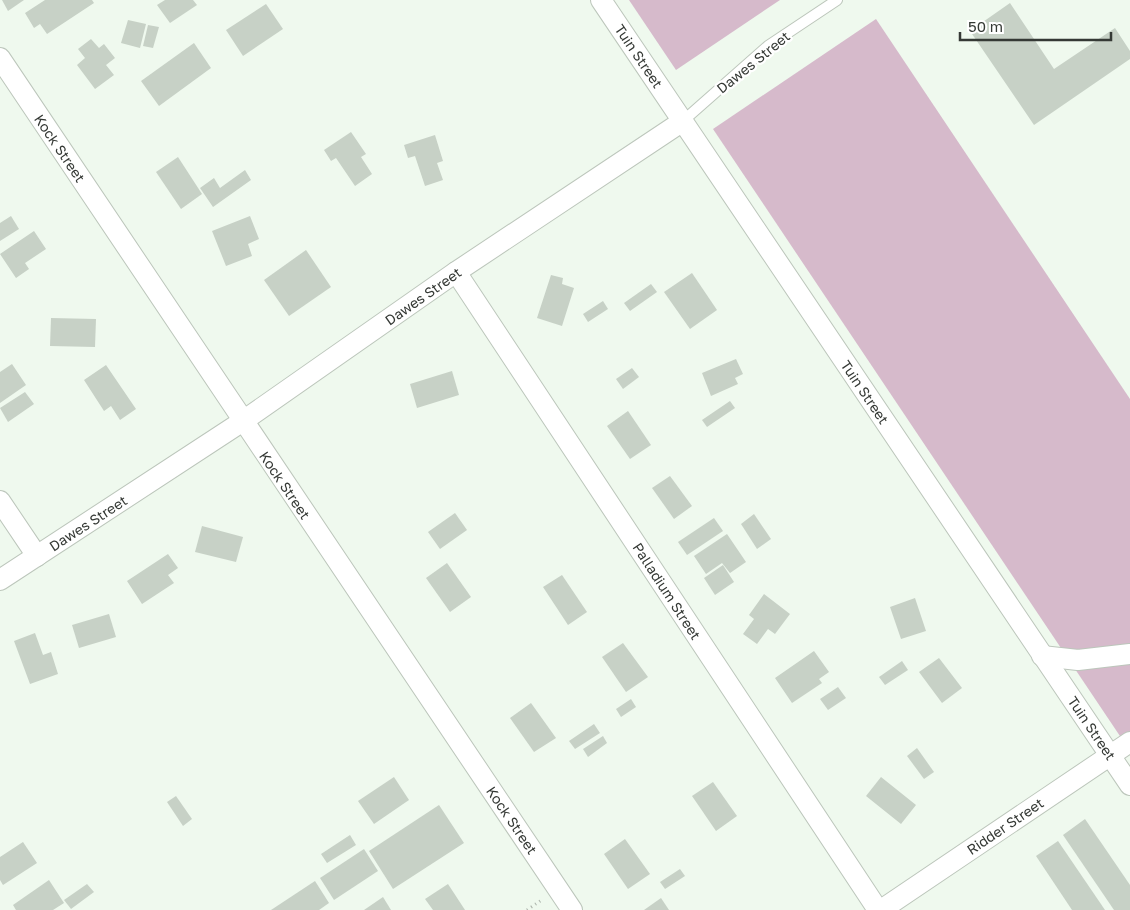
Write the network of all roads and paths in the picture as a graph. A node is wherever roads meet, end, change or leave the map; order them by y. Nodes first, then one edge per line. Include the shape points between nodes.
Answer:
1 (601, 0) edge
2 (837, 0) edge
3 (0, 58) edge
4 (683, 121) junction
5 (456, 272) junction
6 (242, 421) junction
7 (0, 501) edge
8 (37, 556) junction
9 (0, 580) edge
10 (1130, 654) edge
11 (1042, 656) junction
12 (1130, 742) edge
13 (1110, 755) junction
14 (1130, 784) edge
15 (572, 910) edge
16 (879, 910) edge

1 - 4 street, Tuin Street
2 - 4 lane, Dawes Street via 768,46
3 - 6 street, Kock Street
4 - 5 street, Dawes Street
4 - 11 street, Tuin Street
5 - 6 street, Dawes Street
5 - 16 street, Palladium Street
6 - 8 street, Dawes Street
6 - 15 street, Kock Street
7 - 8 street
8 - 9 street, Dawes Street
10 - 11 street via 1078,660
11 - 13 street, Tuin Street
12 - 13 street, Ridder Street
13 - 14 street, Tuin Street
13 - 16 street, Ridder Street

